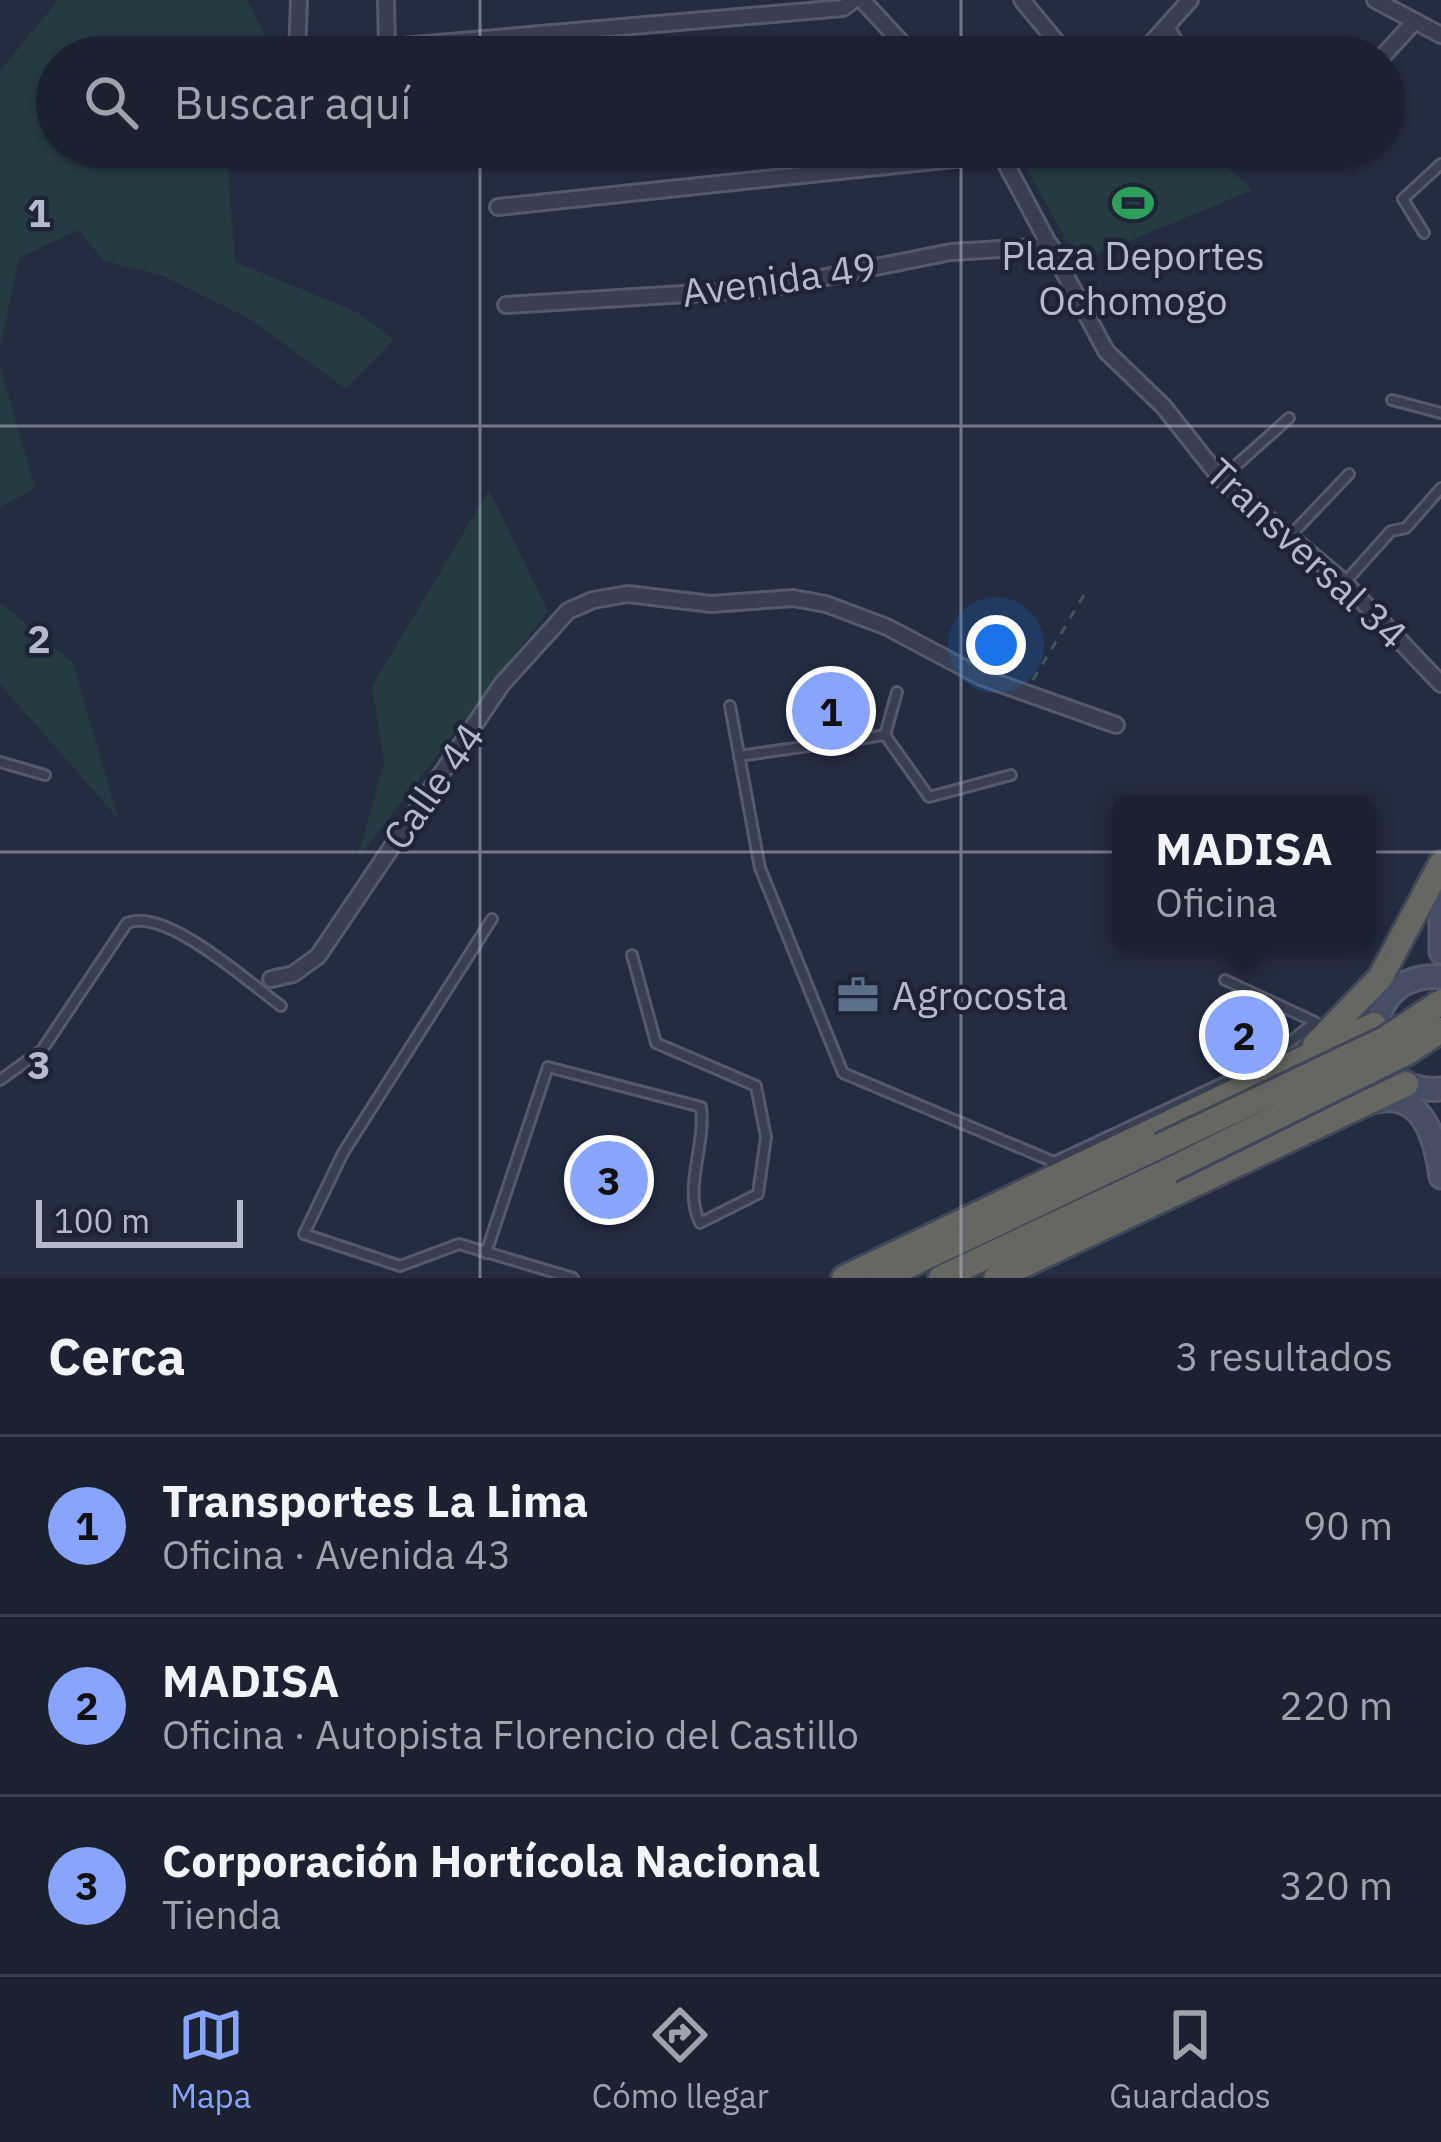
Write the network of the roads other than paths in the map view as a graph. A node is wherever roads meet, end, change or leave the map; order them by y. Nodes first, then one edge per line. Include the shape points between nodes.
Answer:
1 (299, 0) edge
2 (386, 0) edge
3 (858, 0) edge
4 (1022, 0) edge
5 (1190, 0) edge
6 (1376, 0) edge
7 (1415, 21) junction
8 (1168, 30) junction
9 (1441, 35) edge
10 (297, 36) edge
11 (387, 36) edge
12 (507, 36) edge
13 (894, 36) edge
14 (1052, 36) edge
15 (1162, 36) edge
16 (1172, 36) edge
17 (1401, 36) edge
18 (1441, 164) edge
19 (841, 168) edge
20 (1010, 168) edge
21 (498, 207) dead end
22 (1424, 232) dead end
23 (1052, 246) junction
24 (506, 305) dead end
25 (1392, 400) dead end
26 (1441, 413) edge
27 (1289, 418) dead end
28 (1349, 474) dead end
29 (1221, 479) junction
30 (1441, 488) edge
31 (1288, 537) junction
32 (1345, 583) junction
33 (1441, 684) edge
34 (897, 692) dead end
35 (730, 706) dead end
36 (1116, 724) dead end
37 (885, 735) junction
38 (739, 756) junction
39 (0, 762) edge
40 (1011, 775) dead end
41 (45, 776) dead end
42 (1441, 864) edge
43 (1441, 881) edge
44 (492, 919) dead end
45 (1437, 920) junction
46 (1441, 952) edge
47 (632, 955) dead end
48 (1441, 977) edge
49 (271, 979) dead end
50 (1225, 980) dead end
51 (1407, 982) junction
52 (1441, 1001) edge
53 (281, 1006) dead end
54 (1374, 1025) junction
55 (1441, 1030) edge
56 (0, 1080) edge
57 (1251, 1083) junction
58 (1422, 1088) edge
59 (1364, 1103) junction
60 (1441, 1109) edge
61 (1053, 1170) junction
62 (1441, 1177) edge
63 (486, 1253) junction
64 (573, 1278) edge
65 (844, 1278) edge
66 (882, 1278) edge
67 (941, 1278) edge
68 (996, 1278) edge

1 - 10 street
2 - 11 street
3 - 12 street via 843,8
3 - 13 street
4 - 14 street
5 - 8 street
6 - 7 street
7 - 9 street
7 - 17 street
8 - 15 street
8 - 16 street
18 - 22 lane via 1403,200
19 - 21 street
20 - 23 street, Transversal 34
23 - 24 street, Avenida 49 via 951,251 766,289
23 - 29 street, Transversal 34 via 1106,351
25 - 26 lane
27 - 29 lane
28 - 31 lane
29 - 31 street, Transversal 34
30 - 32 lane
31 - 32 street, Transversal 34
32 - 33 street, Transversal 34
34 - 37 lane
35 - 38 lane
36 - 49 street, Calle 44 via 981,677 826,604 601,599 568,611 502,684 317,956
37 - 38 lane
37 - 40 lane via 929,797
38 - 61 lane via 760,868 843,1073
39 - 41 lane
42 - 57 highway via 1360,1001 1311,1048
43 - 45 main road
44 - 63 lane via 343,1153 304,1234 400,1266 459,1244
45 - 46 main road
45 - 51 main road
47 - 63 lane via 656,1043 756,1085 766,1137 758,1194 700,1223 692,1194 701,1107 548,1067
48 - 51 main road
50 - 61 lane via 1315,1022 1261,1065
51 - 54 main road via 1380,1007
52 - 66 highway, bridge via 1385,1039
53 - 56 lane via 167,924 140,917 128,923 42,1050
54 - 57 highway
54 - 58 main road via 1379,1057
55 - 67 highway, bridge
57 - 61 highway
58 - 59 highway
58 - 60 main road
59 - 62 main road via 1388,1099 1415,1110 1435,1140
59 - 68 highway
61 - 65 highway
63 - 64 lane

